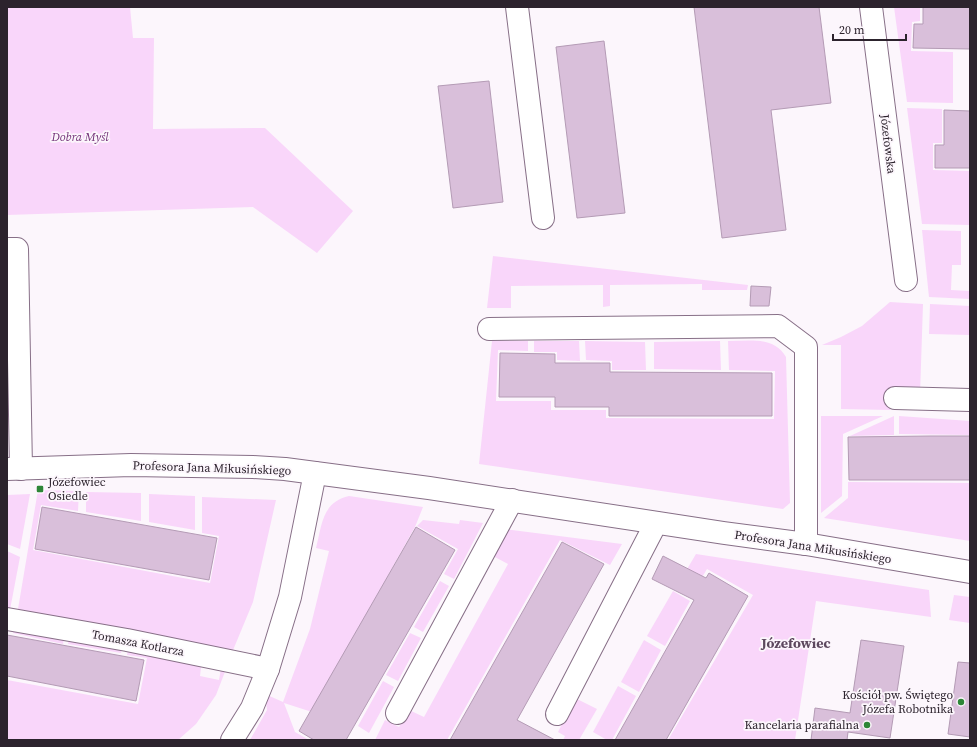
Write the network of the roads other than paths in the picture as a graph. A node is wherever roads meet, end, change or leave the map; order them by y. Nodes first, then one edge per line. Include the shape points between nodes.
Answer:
1 (517, 7) edge
2 (871, 7) edge
3 (543, 218) dead end
4 (7, 249) edge
5 (906, 280) dead end
6 (13, 320) edge
7 (490, 329) dead end
8 (13, 393) edge
9 (895, 398) dead end
10 (970, 400) edge
11 (14, 469) edge
12 (315, 473) junction
13 (512, 500) junction
14 (656, 523) junction
15 (806, 544) junction
16 (970, 572) edge
17 (7, 619) edge
18 (268, 669) junction
19 (396, 713) dead end
20 (557, 714) dead end
21 (232, 740) edge

1 - 3 street
2 - 5 street, Józefowska
4 - 6 street via 17,249
6 - 8 street
7 - 15 street via 778,326 806,347
8 - 11 street
9 - 10 street
11 - 12 street, Profesora Jana Mikusińskiego via 117,466 253,467
12 - 13 street, Profesora Jana Mikusińskiego
12 - 18 street via 290,597
13 - 14 street, Profesora Jana Mikusińskiego
13 - 19 street
14 - 15 street, Profesora Jana Mikusińskiego
14 - 20 street
15 - 16 street, Profesora Jana Mikusińskiego
17 - 18 street, Tomasza Kotlarza
18 - 21 street via 252,708

